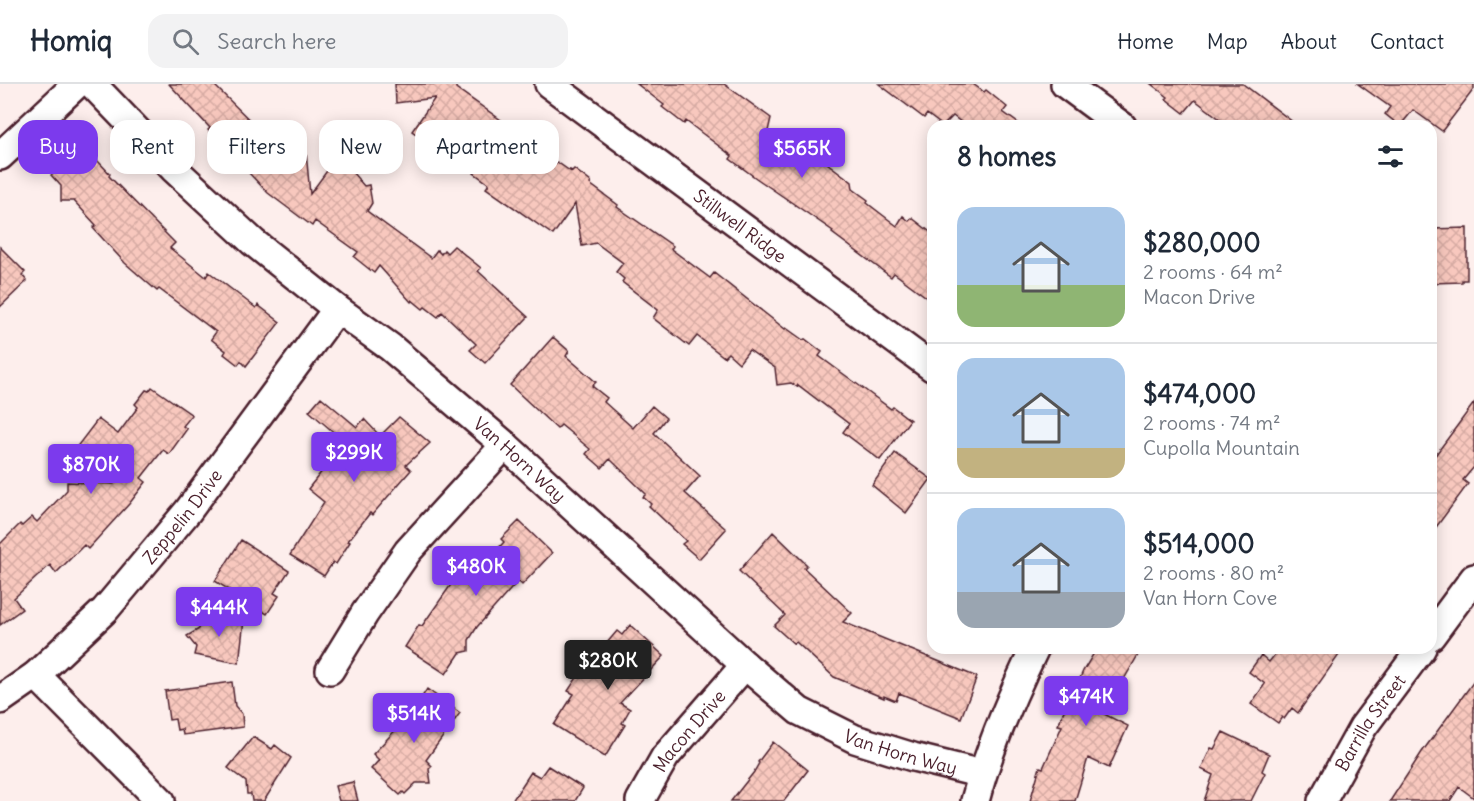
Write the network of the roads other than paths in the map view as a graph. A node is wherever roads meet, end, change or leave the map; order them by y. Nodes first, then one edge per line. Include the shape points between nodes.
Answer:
1 (77, 84) edge
2 (92, 84) edge
3 (549, 84) edge
4 (1065, 84) edge
5 (1114, 120) edge
6 (0, 156) edge
7 (337, 309) junction
8 (927, 364) edge
9 (505, 445) junction
10 (1474, 578) edge
11 (1437, 628) edge
12 (1032, 654) edge
13 (1418, 654) edge
14 (745, 665) junction
15 (330, 670) dead end
16 (36, 675) junction
17 (0, 700) edge
18 (982, 774) junction
19 (161, 801) edge
20 (640, 801) edge
21 (975, 801) edge
22 (1322, 801) edge

1 - 6 street
2 - 7 street, Van Horn Way via 245,235
3 - 8 street, Stillwell Ridge
4 - 5 street
7 - 9 street, Van Horn Way via 390,347
7 - 16 street, Zeppelin Drive via 188,511 105,610
9 - 14 street, Van Horn Way
9 - 15 street via 408,551
10 - 11 street
12 - 18 street
13 - 22 street, Barrilla Street via 1363,727
14 - 18 street, Van Horn Way via 799,711 855,739
14 - 20 street, Macon Drive via 666,757
16 - 17 street, Zeppelin Drive
16 - 19 street
18 - 21 street

